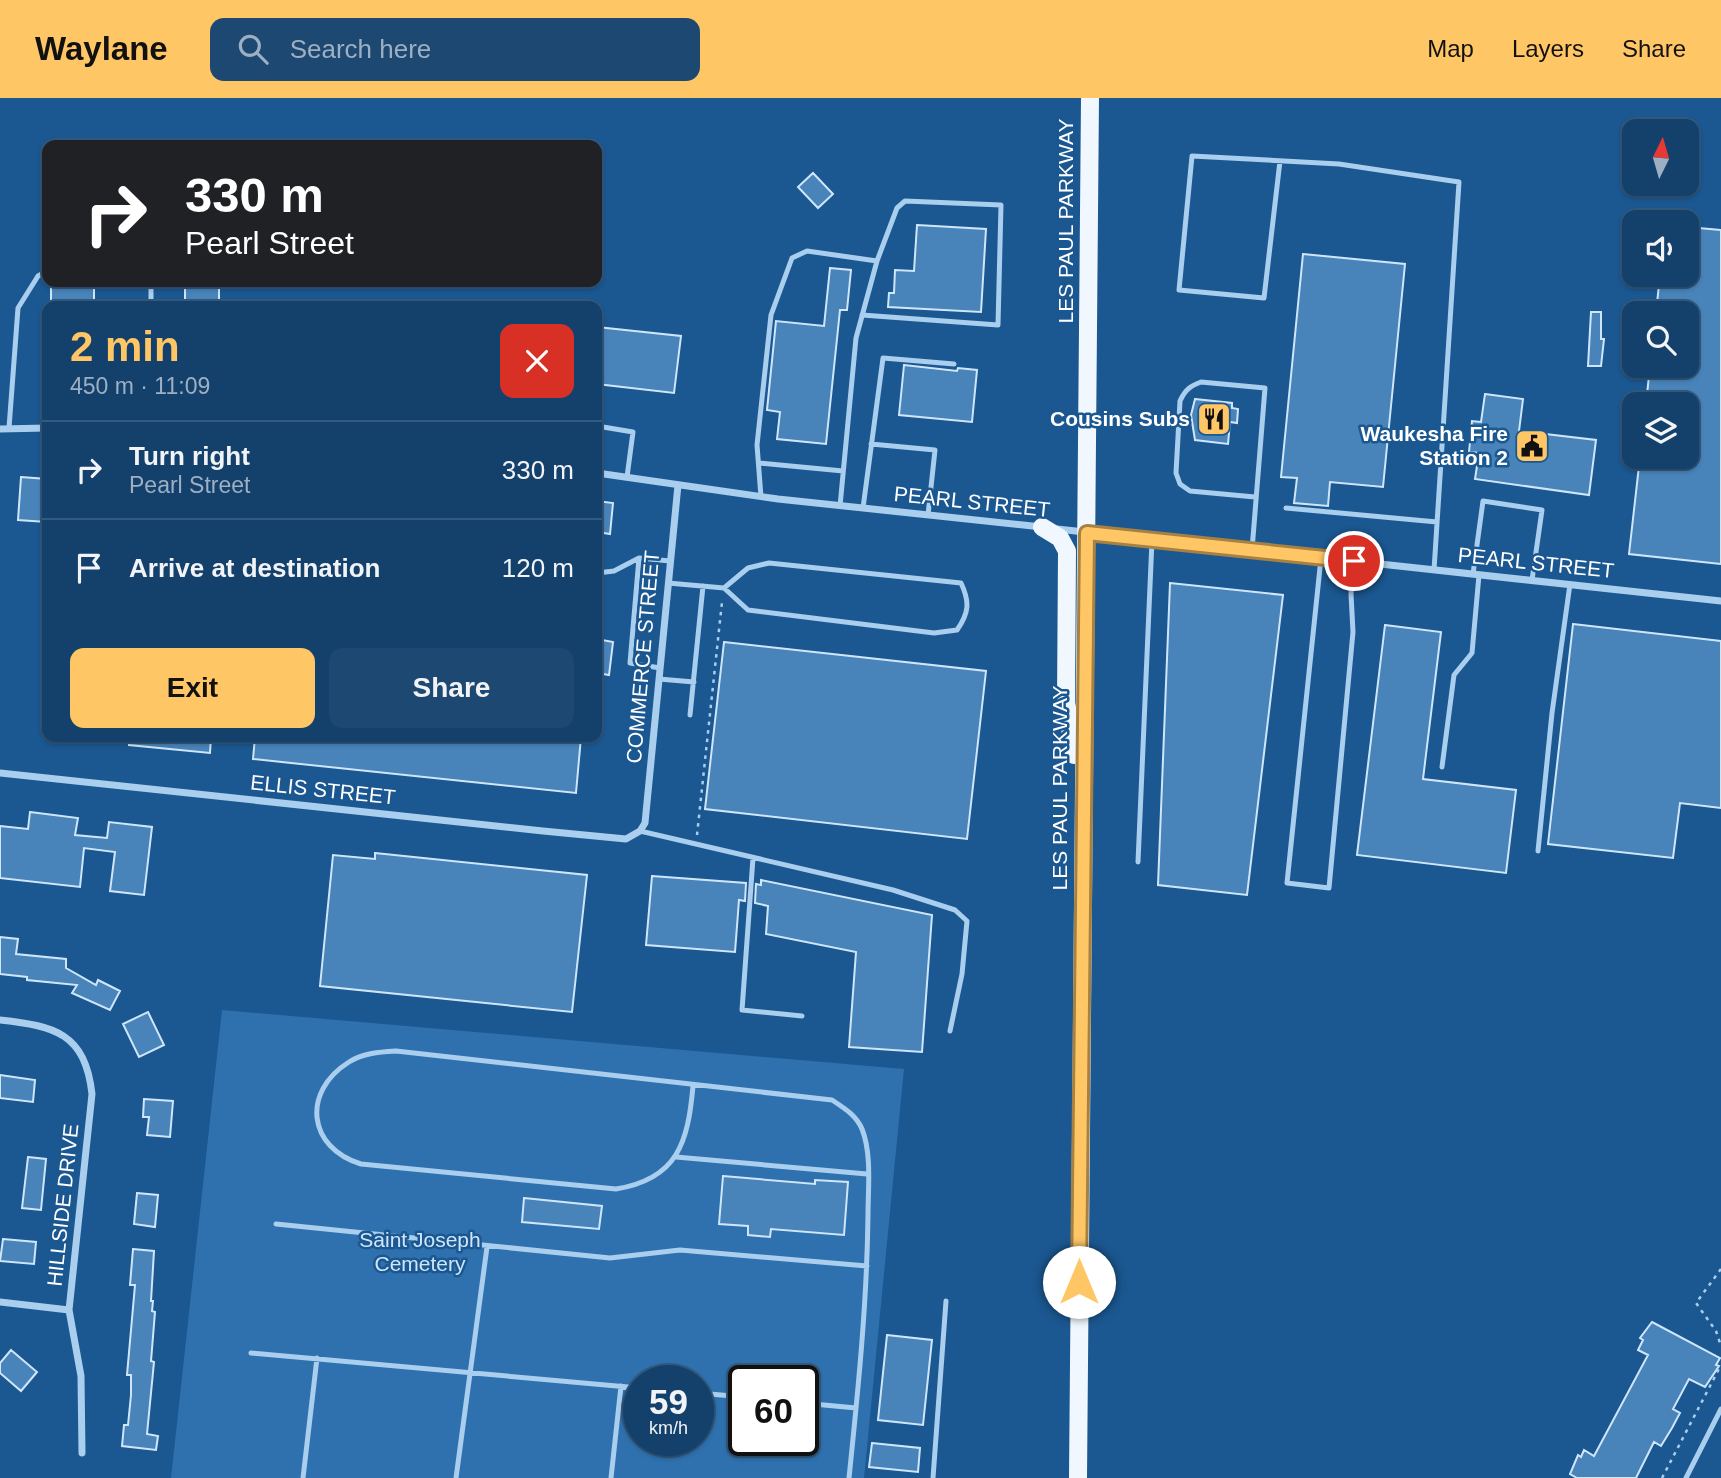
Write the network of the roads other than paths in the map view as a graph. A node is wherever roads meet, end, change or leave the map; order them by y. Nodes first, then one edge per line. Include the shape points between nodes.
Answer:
1 (1090, 98) edge
2 (1280, 161) junction
3 (877, 261) junction
4 (42, 274) edge
5 (862, 315) junction
6 (954, 363) dead end
7 (602, 427) edge
8 (42, 428) edge
9 (0, 429) edge
10 (9, 429) junction
11 (871, 444) junction
12 (758, 463) junction
13 (843, 471) junction
14 (602, 474) edge
15 (627, 477) junction
16 (678, 485) junction
17 (761, 497) junction
18 (1255, 497) junction
19 (839, 506) junction
20 (863, 508) junction
21 (1286, 508) dead end
22 (928, 515) junction
23 (1437, 522) junction
24 (1042, 527) junction
25 (1087, 533) junction
26 (1152, 540) junction
27 (1252, 550) junction
28 (639, 558) junction
29 (1321, 558) junction
30 (670, 561) junction
31 (1354, 561) junction
32 (1434, 570) junction
33 (602, 572) edge
34 (1476, 574) junction
35 (1532, 580) junction
36 (668, 583) junction
37 (1570, 584) junction
38 (703, 586) junction
39 (724, 588) junction
40 (1721, 601) edge
41 (660, 668) junction
42 (659, 679) junction
43 (694, 682) junction
44 (690, 715) dead end
45 (1442, 767) dead end
46 (0, 773) edge
47 (1083, 807) junction
48 (640, 831) junction
49 (1538, 851) dead end
50 (754, 858) junction
51 (1138, 862) dead end
52 (802, 1016) dead end
53 (0, 1020) edge
54 (950, 1031) dead end
55 (693, 1086) junction
56 (676, 1157) junction
57 (867, 1174) junction
58 (276, 1224) dead end
59 (486, 1247) junction
60 (867, 1266) junction
61 (946, 1301) dead end
62 (0, 1302) edge
63 (69, 1310) junction
64 (251, 1353) dead end
65 (317, 1358) junction
66 (469, 1372) junction
67 (621, 1386) joint
68 (819, 1405) edge
69 (856, 1408) junction
70 (1721, 1409) edge
71 (82, 1453) dead end
72 (303, 1478) edge
73 (456, 1478) edge
74 (611, 1478) edge
75 (849, 1478) edge
76 (933, 1478) edge
77 (1077, 1478) edge
78 (1686, 1478) edge

1 - 25 main road, LES PAUL PARKWAY
2 - 2 lane via 1192,156 1179,290 1264,298
2 - 23 lane via 1339,164 1460,182
3 - 5 lane
3 - 5 lane via 897,208 905,201 1000,205 998,325
3 - 12 lane via 807,251 792,258 771,315
4 - 10 lane via 18,308
5 - 13 lane
6 - 11 lane via 883,358
7 - 15 lane via 633,432
8 - 10 street
9 - 10 street
11 - 20 lane
11 - 22 lane via 935,450
12 - 13 lane
12 - 17 lane
13 - 19 lane
14 - 15 street, PEARL STREET
15 - 16 street, PEARL STREET
16 - 17 street, PEARL STREET
16 - 30 street, COMMERCE STREET
17 - 19 street, PEARL STREET
18 - 18 lane via 1265,388 1192,385 1180,401 1176,473 1180,484 1190,491
18 - 27 lane
19 - 20 street, PEARL STREET
20 - 22 street, PEARL STREET
21 - 23 lane
22 - 24 street, PEARL STREET
23 - 32 lane
24 - 25 street, PEARL STREET
24 - 47 main road via 1060,538 1067,551 1066,704
25 - 26 street, PEARL STREET
25 - 47 main road, LES PAUL PARKWAY
26 - 27 street, PEARL STREET
26 - 51 lane
27 - 29 street, PEARL STREET
28 - 30 lane
28 - 33 lane
28 - 41 lane via 631,663
29 - 31 street, PEARL STREET
29 - 31 lane via 1287,883 1329,888 1353,632
30 - 36 street, COMMERCE STREET
31 - 32 street, PEARL STREET
32 - 34 street, PEARL STREET
34 - 35 street, PEARL STREET
34 - 35 lane via 1483,501 1542,510
34 - 45 lane via 1472,653 1454,675
35 - 37 street, PEARL STREET
36 - 38 lane
36 - 41 street, COMMERCE STREET
37 - 40 street, PEARL STREET
37 - 49 lane
38 - 39 lane
38 - 43 lane
39 - 39 lane via 748,568 769,563 961,583 968,597 967,616 957,630 934,634 748,610
41 - 42 street, COMMERCE STREET
42 - 43 lane
42 - 48 street, COMMERCE STREET via 645,823
43 - 44 lane
46 - 48 street, ELLIS STREET via 626,839
47 - 77 main road, LES PAUL PARKWAY
48 - 50 lane
50 - 52 lane via 742,1010
50 - 54 lane via 893,890 955,910 967,922
53 - 63 street, HILLSIDE DRIVE via 36,1024 63,1034 84,1058 90,1075 92,1094
55 - 56 lane via 688,1129
55 - 56 lane via 396,1051 350,1061 332,1075 316,1110 318,1129 329,1147 344,1159 382,1168 617,1189 649,1180
55 - 57 lane via 832,1100 861,1127
56 - 57 lane
57 - 60 lane
58 - 59 lane
59 - 60 lane via 610,1258 680,1250
59 - 66 lane
60 - 69 lane
61 - 76 lane
62 - 63 street
63 - 71 street, HILLSIDE DRIVE via 81,1376
64 - 65 lane
65 - 66 lane
65 - 72 lane
66 - 67 lane
66 - 73 lane
67 - 74 lane
68 - 69 lane
69 - 75 lane
70 - 78 lane

